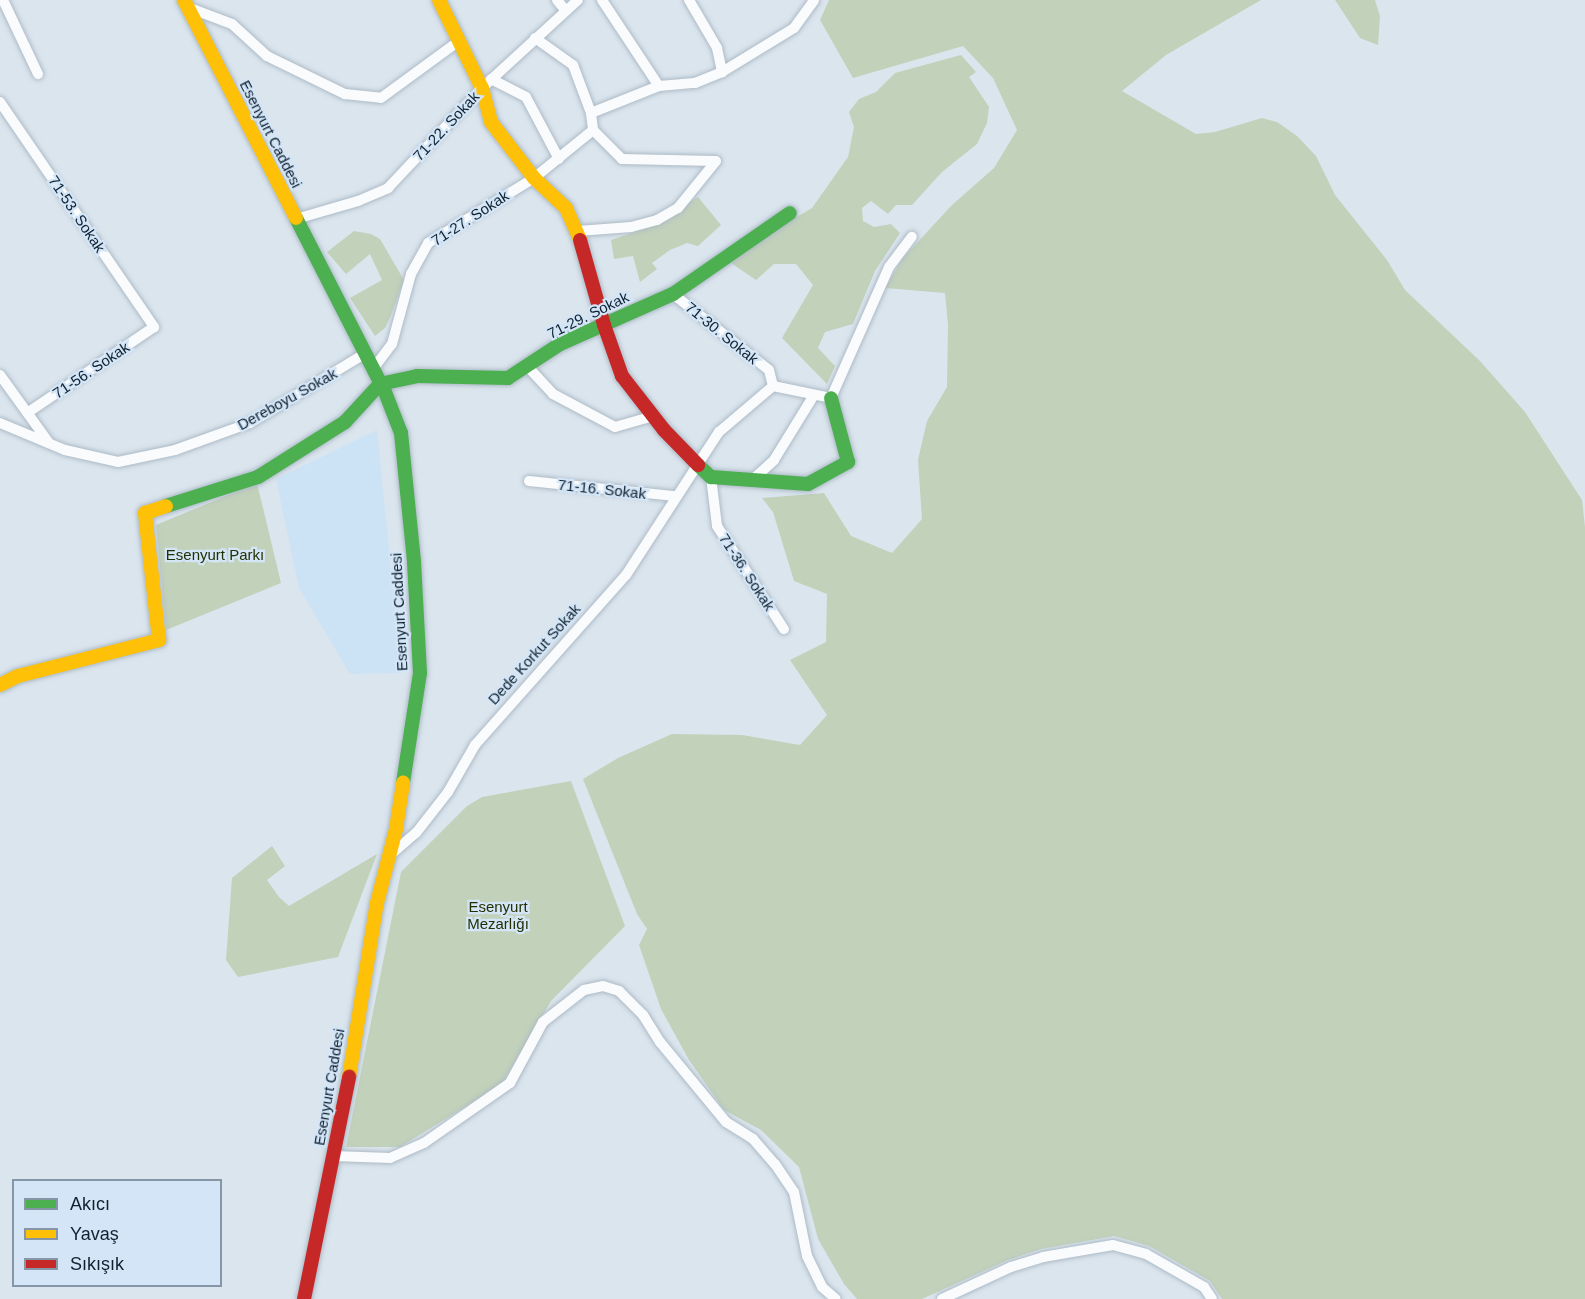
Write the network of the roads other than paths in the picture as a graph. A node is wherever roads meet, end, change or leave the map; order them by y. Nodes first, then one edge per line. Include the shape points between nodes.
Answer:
1 (3, 0) edge
2 (440, 0) edge
3 (558, 0) edge
4 (578, 0) edge
5 (602, 0) edge
6 (689, 0) edge
7 (814, 0) edge
8 (186, 3) edge
9 (566, 10) junction
10 (535, 38) junction
11 (459, 40) junction
12 (722, 72) junction
13 (38, 74) dead end
14 (487, 83) junction
15 (659, 86) junction
16 (0, 102) edge
17 (591, 113) junction
18 (593, 130) junction
19 (559, 159) junction
20 (534, 178) junction
21 (790, 213) dead end
22 (296, 219) junction
23 (578, 231) junction
24 (912, 237) dead end
25 (673, 294) junction
26 (604, 325) junction
27 (154, 327) joint
28 (366, 353) junction
29 (528, 367) junction
30 (373, 369) junction
31 (0, 375) edge
32 (380, 384) junction
33 (772, 386) junction
34 (814, 394) junction
35 (831, 398) junction
36 (27, 413) junction
37 (653, 416) junction
38 (0, 423) edge
39 (49, 444) junction
40 (696, 464) junction
41 (711, 477) junction
42 (529, 481) dead end
43 (751, 481) junction
44 (675, 496) junction
45 (784, 629) dead end
46 (0, 685) edge
47 (388, 857) junction
48 (333, 1156) junction
49 (304, 1299) edge
50 (836, 1299) edge
51 (942, 1299) edge
52 (1212, 1299) edge

1 - 13 street
2 - 11 street
3 - 9 street
4 - 9 street, 71-22. Sokak
5 - 15 street
6 - 12 street via 717,48
7 - 12 street via 794,28
8 - 11 street via 232,24 267,56 345,94 381,98
8 - 22 street, Esenyurt Caddesi
9 - 10 street, 71-22. Sokak
10 - 14 street, 71-22. Sokak
10 - 17 street via 573,65
11 - 14 street
12 - 15 street via 695,83
14 - 19 street via 526,97
14 - 20 street via 491,122
14 - 22 street, 71-22. Sokak via 388,188
15 - 17 street
16 - 27 street, 71-53. Sokak
17 - 18 street
18 - 19 street, 71-27. Sokak
18 - 23 street via 622,159 716,161 678,208 657,220 631,227
19 - 20 street, 71-27. Sokak
20 - 23 street via 566,207
20 - 30 street, 71-27. Sokak via 428,243 411,274 392,344
21 - 25 street, 71-29. Sokak
22 - 28 street, Esenyurt Caddesi
23 - 26 street
24 - 35 street via 889,267
25 - 26 street, 71-29. Sokak
25 - 33 street, 71-30. Sokak via 768,370
26 - 29 street, 71-29. Sokak via 560,344
26 - 37 street via 622,376
27 - 36 street, 71-56. Sokak
28 - 30 street, Esenyurt Caddesi
28 - 39 street, Dereboyu Sokak via 250,423 175,450 118,462
29 - 32 street, 71-29. Sokak via 508,378 417,376
29 - 37 street via 553,394 615,427
30 - 32 street, Esenyurt Caddesi
31 - 36 street
32 - 46 street via 345,422 258,477 145,513 159,640 18,676
32 - 47 street, Esenyurt Caddesi via 401,433 420,674 396,829
33 - 34 street
33 - 40 street, Dede Korkut Sokak via 719,432
34 - 35 street
34 - 43 street via 774,460
35 - 43 street via 848,462 808,484
36 - 39 street
37 - 40 street
38 - 39 street, Dereboyu Sokak
40 - 41 street
40 - 44 street, Dede Korkut Sokak
41 - 43 street
41 - 45 street, 71-36. Sokak via 717,526
42 - 44 street, 71-16. Sokak
44 - 47 street, Dede Korkut Sokak via 626,575 475,745 448,792 416,833
47 - 48 street, Esenyurt Caddesi
48 - 49 street, Esenyurt Caddesi
48 - 50 street via 390,1158 423,1143 510,1083 543,1022 584,990 603,986 619,991 635,1007 726,1122 753,1139 775,1164 794,1192 807,1256 822,1287
51 - 52 street via 1011,1267 1043,1257 1113,1245 1146,1254 1204,1287

